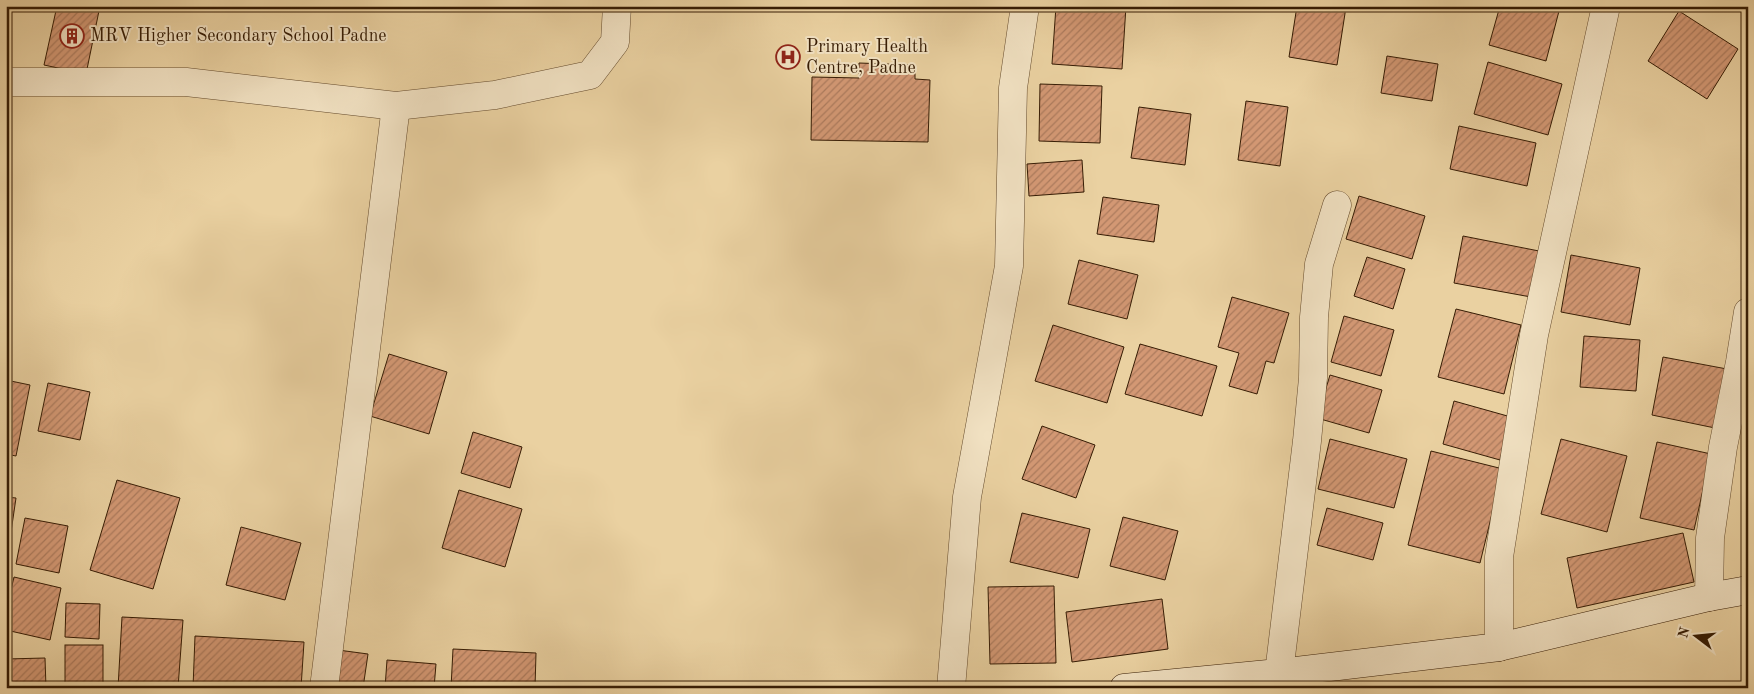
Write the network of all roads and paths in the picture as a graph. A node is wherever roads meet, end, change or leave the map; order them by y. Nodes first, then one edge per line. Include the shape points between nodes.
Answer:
1 (618, 6) edge
2 (1025, 6) edge
3 (1606, 6) edge
4 (6, 82) edge
5 (396, 106) junction
6 (1337, 205) dead end
7 (1748, 312) edge
8 (1748, 590) edge
9 (1709, 598) junction
10 (1499, 647) junction
11 (1279, 673) junction
12 (324, 688) edge
13 (951, 688) edge
14 (1124, 688) edge

1 - 5 street via 615,42 590,75 495,95
2 - 13 street via 1013,88 1008,266 967,497
3 - 10 street via 1534,335 1499,557
4 - 5 street via 186,82
5 - 12 street
6 - 11 street via 1319,264 1308,441
7 - 9 street via 1710,538
8 - 9 street
9 - 10 street
10 - 11 street
11 - 14 street

